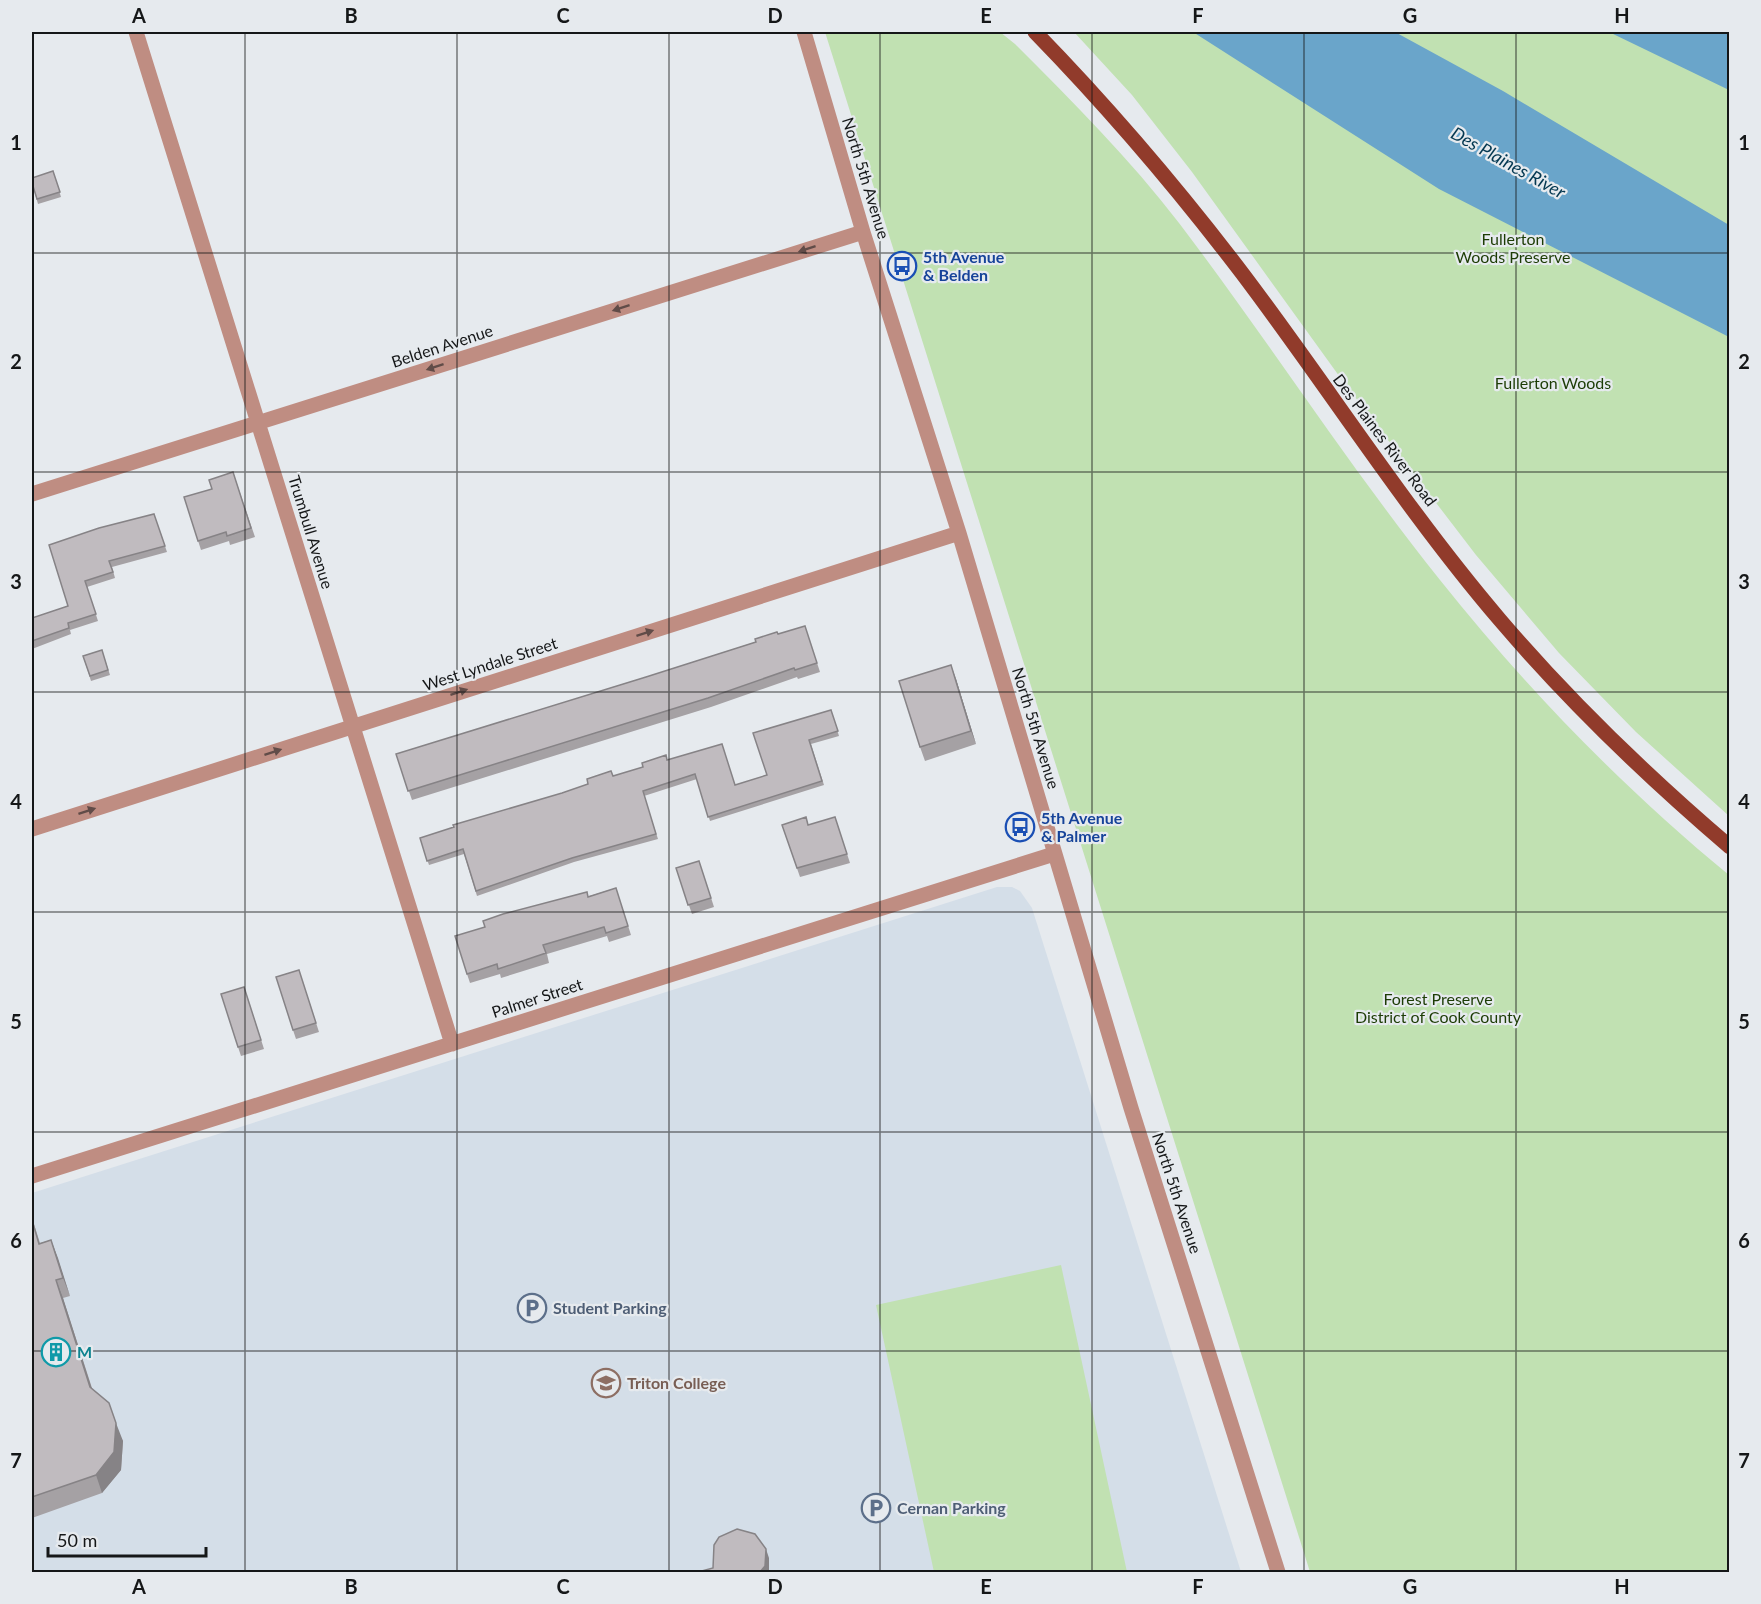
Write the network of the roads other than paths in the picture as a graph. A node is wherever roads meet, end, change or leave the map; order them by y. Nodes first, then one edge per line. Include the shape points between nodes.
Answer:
1 (136, 32) edge
2 (804, 32) edge
3 (1035, 32) edge
4 (863, 232) junction
5 (258, 423) junction
6 (32, 494) edge
7 (959, 533) junction
8 (353, 726) junction
9 (32, 829) edge
10 (1730, 848) edge
11 (1054, 854) junction
12 (452, 1044) junction
13 (32, 1176) edge
14 (1278, 1572) edge

1 - 5 street, Trumbull Avenue
2 - 4 street, North 5th Avenue
3 - 10 main road, Des Plaines River Road via 1149,158 1242,274 1499,619 1621,749
4 -> 5 street, Belden Avenue
4 - 7 street, North 5th Avenue
5 - 6 street, Belden Avenue
5 - 8 street, Trumbull Avenue
8 -> 7 street, West Lyndale Street
7 - 11 street, North 5th Avenue
9 -> 8 street, West Lyndale Street
8 - 12 street, Trumbull Avenue
11 - 12 street, Palmer Street
11 - 14 street, North 5th Avenue
12 - 13 street, Palmer Street

